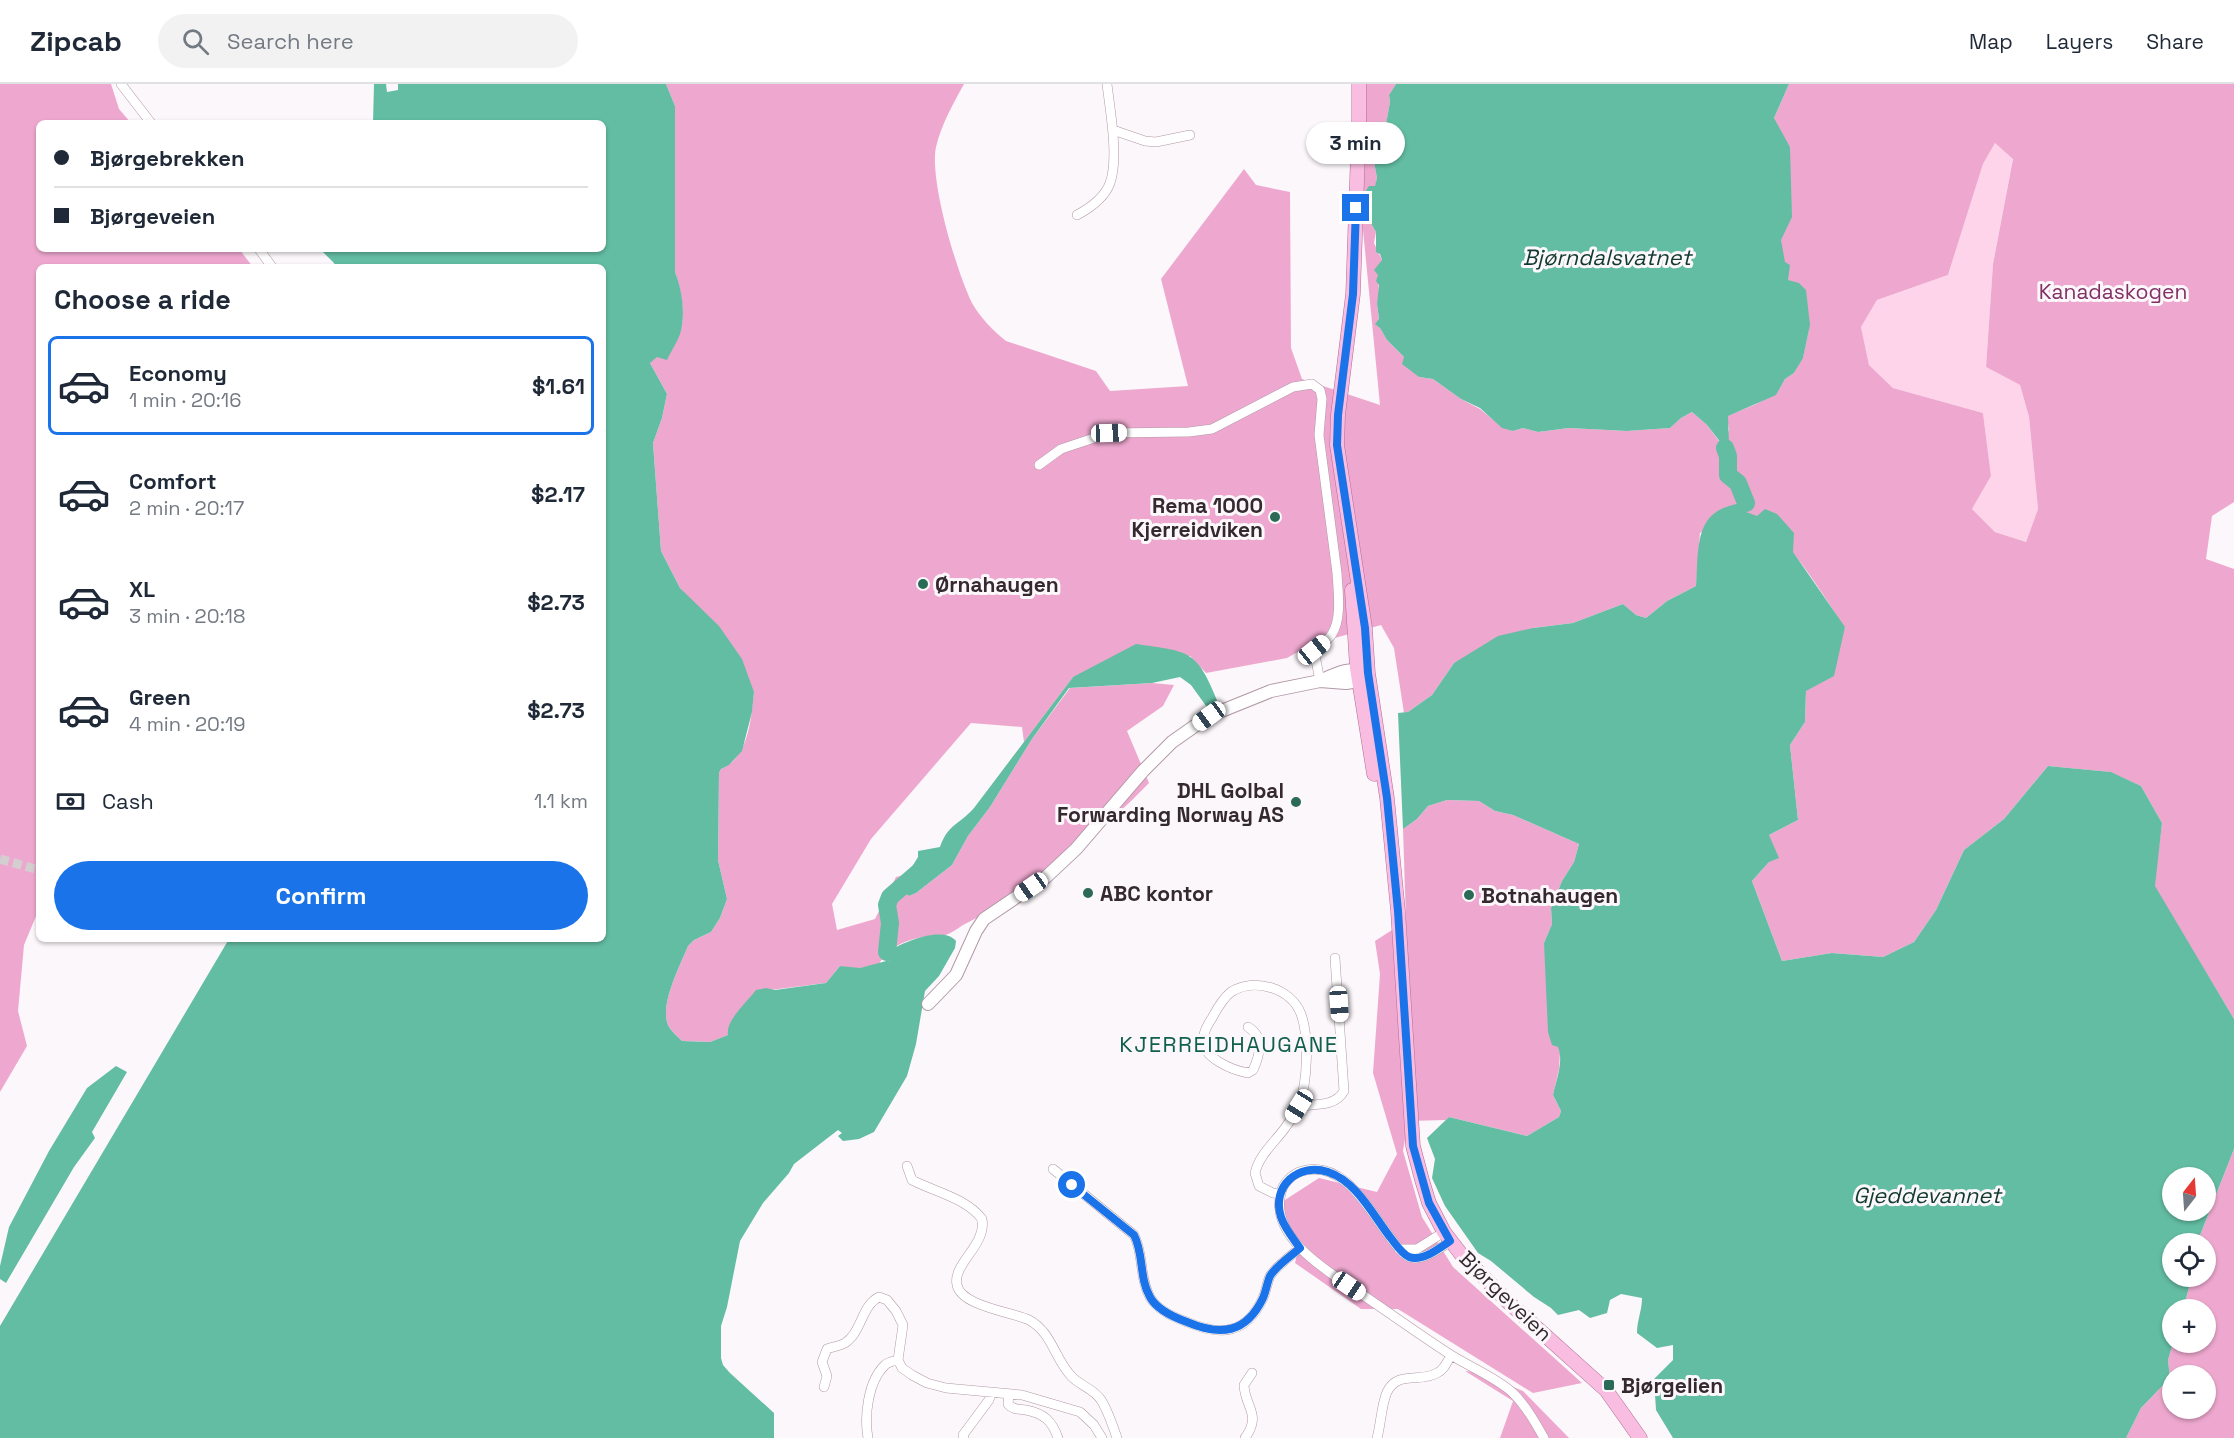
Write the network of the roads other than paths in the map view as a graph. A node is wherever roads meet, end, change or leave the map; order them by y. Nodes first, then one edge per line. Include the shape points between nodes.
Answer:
1 (121, 84) edge
2 (1107, 84) edge
3 (1359, 84) edge
4 (150, 120) edge
5 (1113, 130) junction
6 (1190, 135) dead end
7 (1077, 215) dead end
8 (1039, 465) dead end
9 (1361, 674) junction
10 (1320, 681) junction
11 (1335, 958) dead end
12 (928, 1004) dead end
13 (1248, 1027) dead end
14 (1299, 1106) junction
15 (907, 1166) dead end
16 (1053, 1169) dead end
17 (1280, 1194) junction
18 (1447, 1237) junction
19 (1300, 1248) junction
20 (1451, 1355) junction
21 (898, 1360) junction
22 (1584, 1370) junction
23 (1252, 1373) dead end
24 (824, 1388) dead end
25 (991, 1393) junction
26 (1009, 1394) junction
27 (868, 1438) edge
28 (964, 1438) edge
29 (1058, 1438) edge
30 (1102, 1438) edge
31 (1117, 1438) edge
32 (1245, 1438) edge
33 (1377, 1438) edge
34 (1544, 1438) edge
35 (1629, 1438) edge
36 (1640, 1438) edge

1 - 4 street
2 - 5 street
3 - 9 main road, Bjørgeveien via 1353,294 1337,445 1352,551 1352,594
5 - 6 street via 1156,142
5 - 7 street via 1110,183 1102,196
8 - 10 street via 1061,449 1109,433 1212,429 1293,387 1312,384 1320,390 1319,435 1338,593 1335,628 1331,637 1314,650
9 - 10 street via 1344,670
9 - 18 main road, Bjørgeveien via 1387,798 1413,1146 1429,1203
10 - 12 street via 1242,701 1209,716 1172,742 1078,847 1046,877 984,919 956,975
11 - 14 street via 1344,1091 1334,1102
13 - 14 street via 1255,1031 1260,1048 1253,1070 1230,1066 1213,1057 1204,1046 1206,1028 1223,999 1238,989 1277,989 1299,1008 1305,1052
14 - 17 street via 1261,1158 1255,1173 1259,1186
15 - 31 street via 912,1180 971,1208 982,1219 982,1234 958,1275 959,1290 970,1300 1021,1317 1040,1328 1070,1374 1101,1400
16 - 19 street via 1134,1235 1151,1300 1164,1312 1188,1323 1223,1332 1240,1325 1256,1310 1271,1275
17 - 18 street via 1286,1182 1300,1172 1329,1172 1357,1192 1399,1249 1410,1257 1420,1258
17 - 19 street via 1285,1229
18 - 22 main road, Bjørgeveien via 1508,1302
19 - 20 street
20 - 33 street via 1439,1373 1406,1377 1393,1384 1385,1398
20 - 34 street via 1512,1393
21 - 24 street via 903,1325 887,1300 879,1297 869,1305 857,1330 845,1343 827,1349 822,1362 827,1376
21 - 25 street via 902,1368 927,1383
21 - 27 street via 886,1364 875,1380 866,1423
22 - 35 main road, Bjørgeveien
22 - 36 main road, Bjørgeveien via 1606,1390
23 - 32 street via 1244,1385 1253,1413
25 - 26 street
25 - 28 street
26 - 29 street via 1008,1404 1012,1408 1041,1415 1053,1424
26 - 30 street via 1080,1412

